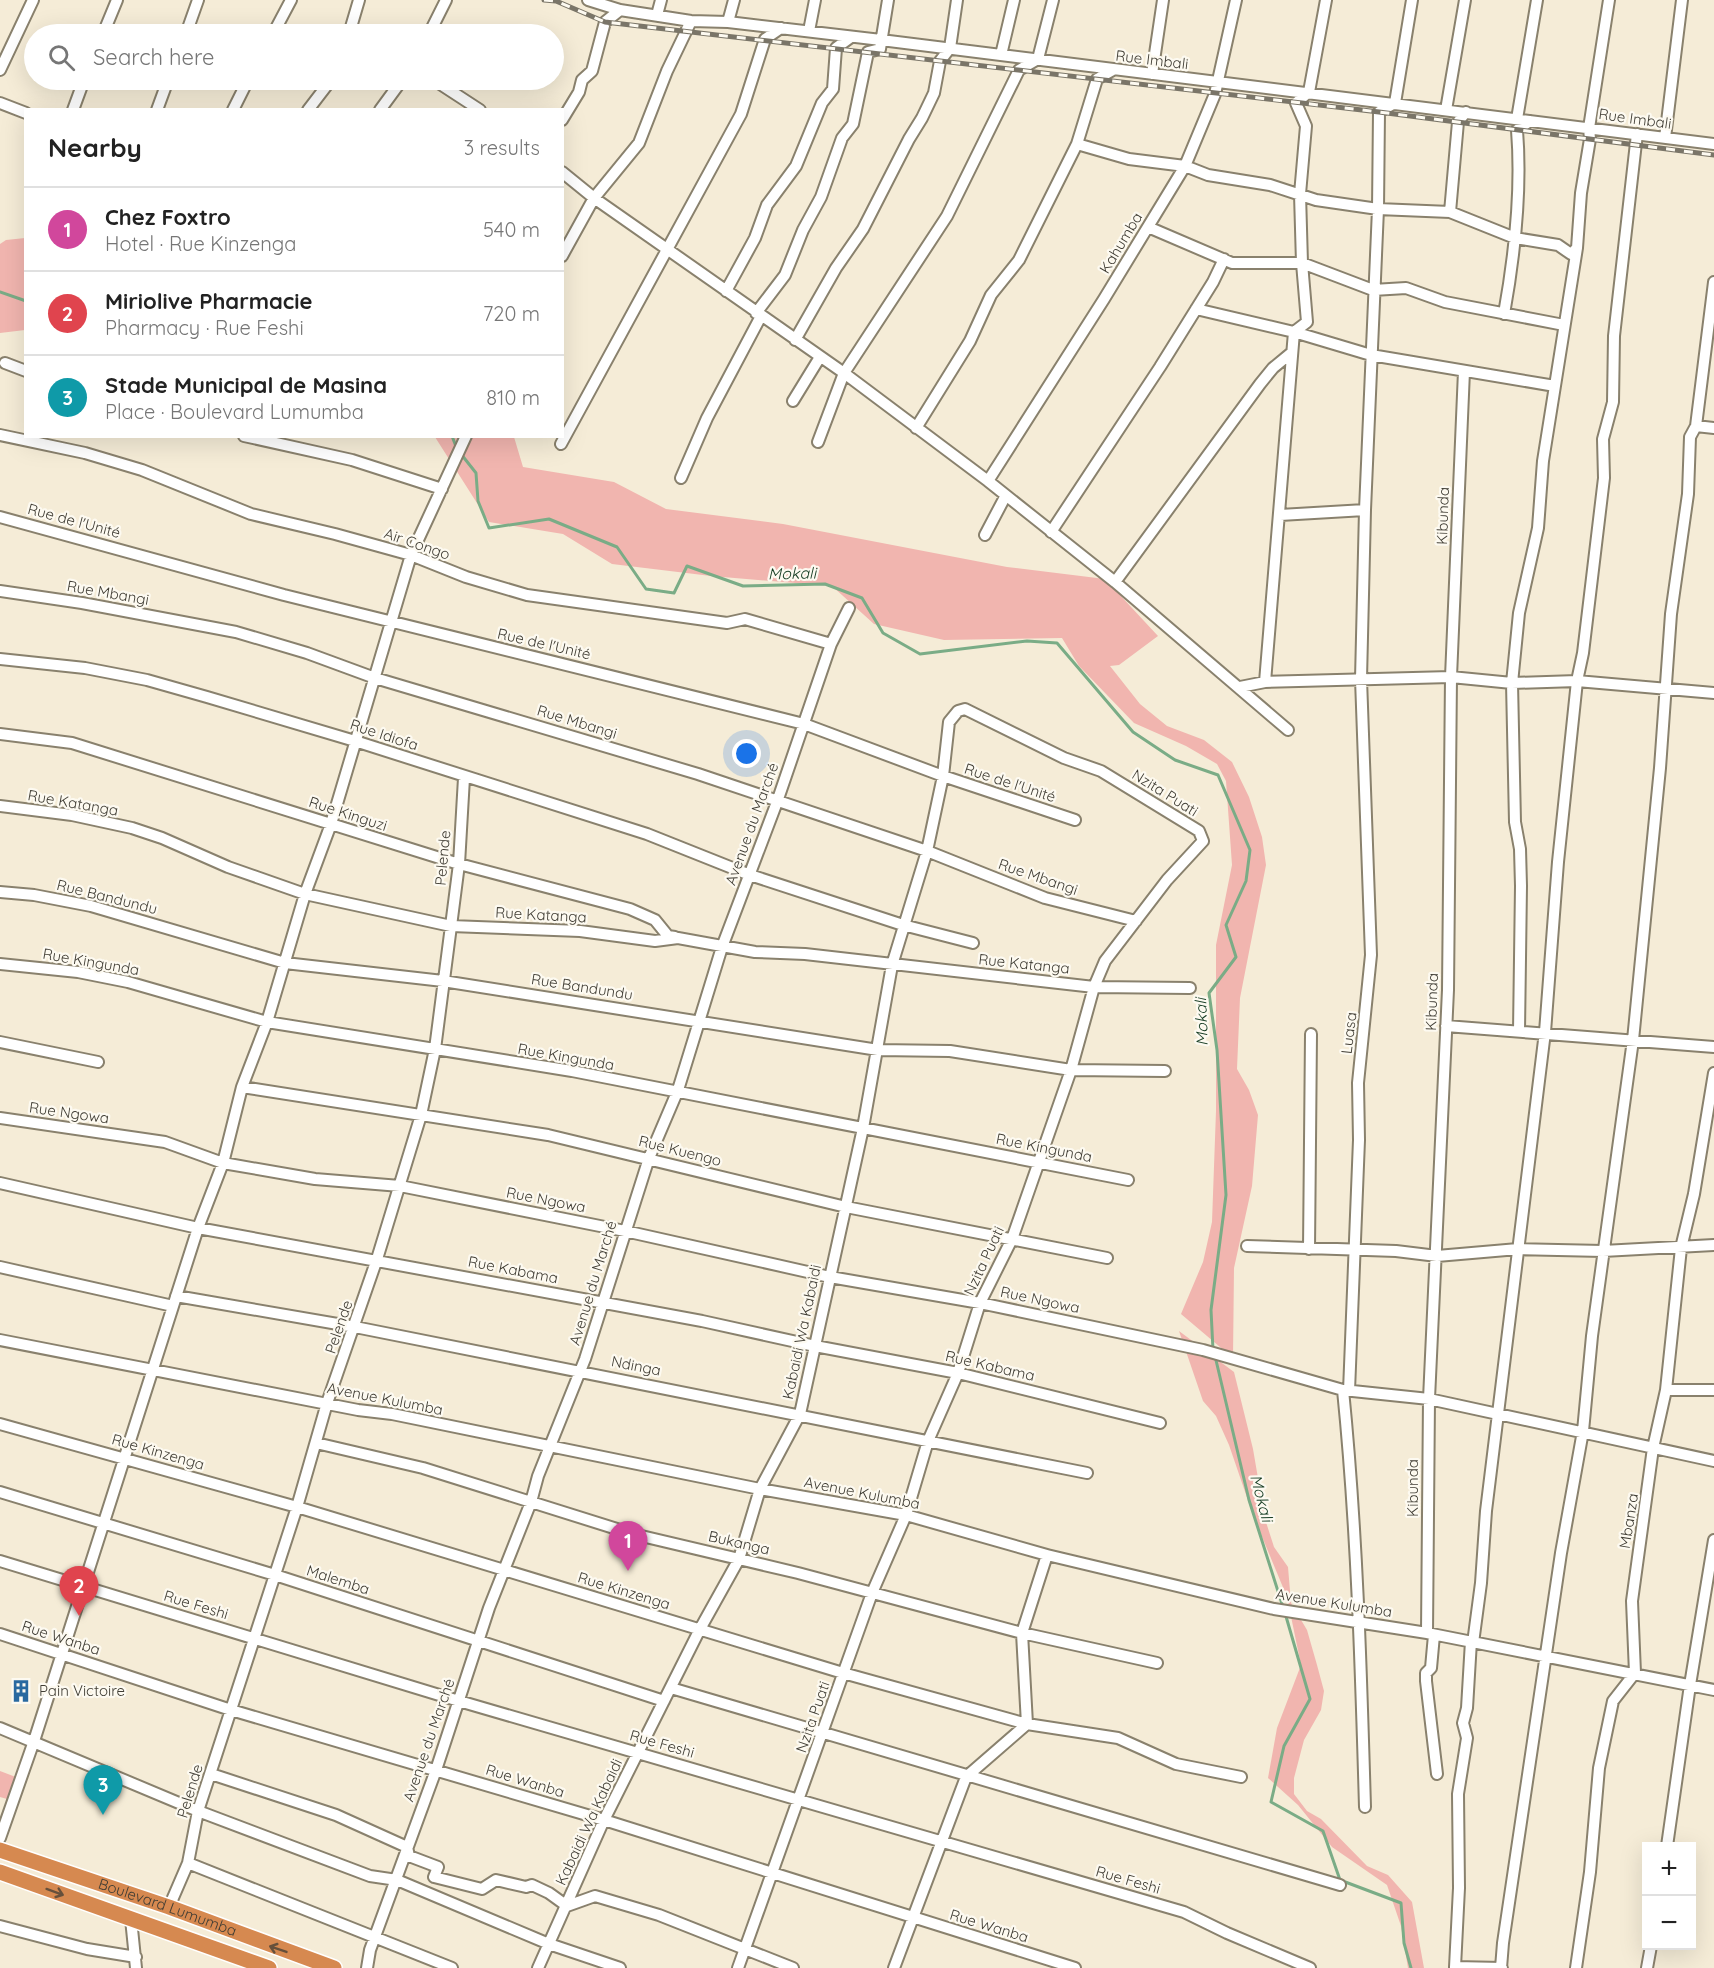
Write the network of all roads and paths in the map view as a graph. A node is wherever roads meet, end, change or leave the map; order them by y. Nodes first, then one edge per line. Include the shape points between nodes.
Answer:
1 (33, 0) edge
2 (117, 0) edge
3 (198, 0) edge
4 (291, 0) edge
5 (359, 0) edge
6 (447, 0) edge
7 (588, 0) edge
8 (661, 0) edge
9 (734, 0) edge
10 (815, 0) edge
11 (888, 0) edge
12 (957, 0) edge
13 (1014, 0) edge
14 (1053, 0) edge
15 (1163, 0) edge
16 (1236, 0) edge
17 (1326, 0) edge
18 (1412, 0) edge
19 (1465, 0) edge
20 (1537, 0) edge
21 (1609, 0) edge
22 (1682, 0) edge
23 (620, 10) junction
24 (657, 15) junction
25 (690, 21) junction
26 (728, 22) junction
27 (107, 24) edge
28 (190, 24) edge
29 (278, 24) edge
30 (352, 24) edge
31 (434, 24) edge
32 (781, 28) junction
33 (809, 32) junction
34 (851, 37) junction
35 (881, 40) junction
36 (950, 48) junction
37 (1000, 56) junction
38 (1038, 59) junction
39 (0, 70) edge
40 (1113, 70) junction
41 (1152, 75) junction
42 (1218, 83) junction
43 (80, 90) edge
44 (164, 90) edge
45 (243, 90) edge
46 (323, 90) edge
47 (395, 90) edge
48 (449, 90) edge
49 (1309, 92) junction
50 (0, 103) edge
51 (1395, 103) junction
52 (74, 108) edge
53 (158, 108) edge
54 (233, 108) edge
55 (310, 108) edge
56 (381, 108) edge
57 (477, 108) edge
58 (1446, 110) junction
59 (24, 112) edge
60 (1466, 112) junction
61 (564, 117) edge
62 (1517, 119) junction
63 (1530, 121) junction
64 (1589, 128) junction
65 (1637, 135) junction
66 (1665, 138) junction
67 (1077, 144) junction
68 (1714, 144) edge
69 (1185, 166) junction
70 (564, 174) edge
71 (1300, 194) junction
72 (594, 198) junction
73 (1378, 209) junction
74 (1450, 212) junction
75 (1148, 227) junction
76 (1515, 238) junction
77 (1577, 248) junction
78 (669, 250) junction
79 (564, 252) edge
80 (1224, 259) junction
81 (1302, 263) junction
82 (1714, 282) edge
83 (1373, 290) junction
84 (726, 291) junction
85 (1196, 309) junction
86 (759, 314) junction
87 (1504, 314) junction
88 (1564, 325) junction
89 (1294, 332) junction
90 (795, 340) junction
91 (1290, 354) junction
92 (1371, 355) junction
93 (820, 357) junction
94 (5, 363) dead end
95 (24, 370) edge
96 (1464, 371) junction
97 (844, 373) junction
98 (1555, 386) junction
99 (793, 401) dead end
100 (1696, 426) junction
101 (916, 428) junction
102 (1714, 428) edge
103 (0, 435) edge
104 (253, 438) edge
105 (465, 438) edge
106 (818, 442) dead end
107 (561, 444) dead end
108 (681, 478) dead end
109 (988, 482) junction
110 (442, 489) junction
111 (1005, 497) junction
112 (1365, 510) junction
113 (1280, 515) junction
114 (0, 517) edge
115 (1051, 532) junction
116 (985, 535) dead end
117 (411, 555) junction
118 (1115, 582) junction
119 (0, 591) edge
120 (849, 608) dead end
121 (392, 622) junction
122 (831, 644) junction
123 (0, 659) edge
124 (375, 678) junction
125 (1451, 678) junction
126 (1361, 679) junction
127 (1576, 681) junction
128 (1265, 682) junction
129 (1512, 682) junction
130 (1240, 687) junction
131 (1667, 688) junction
132 (1714, 693) edge
133 (973, 711) joint
134 (804, 724) junction
135 (1288, 730) dead end
136 (0, 734) edge
137 (355, 741) junction
138 (944, 776) junction
139 (464, 778) junction
140 (777, 802) junction
141 (0, 806) edge
142 (1075, 820) dead end
143 (331, 824) junction
144 (927, 852) junction
145 (459, 864) junction
146 (750, 874) junction
147 (0, 892) edge
148 (305, 894) junction
149 (1136, 921) junction
150 (903, 925) junction
151 (451, 926) junction
152 (678, 938) junction
153 (973, 943) dead end
154 (722, 947) junction
155 (285, 963) junction
156 (0, 964) edge
157 (892, 965) junction
158 (443, 981) junction
159 (1094, 987) junction
160 (1190, 988) dead end
161 (698, 1021) junction
162 (267, 1022) junction
163 (1446, 1026) junction
164 (1519, 1031) junction
165 (1545, 1032) junction
166 (1311, 1034) dead end
167 (1633, 1040) junction
168 (0, 1042) edge
169 (1714, 1047) edge
170 (435, 1049) junction
171 (878, 1050) junction
172 (98, 1062) dead end
173 (1071, 1070) junction
174 (1165, 1071) dead end
175 (1714, 1073) edge
176 (242, 1088) junction
177 (678, 1090) junction
178 (421, 1116) junction
179 (0, 1118) edge
180 (863, 1128) junction
181 (649, 1158) junction
182 (1038, 1161) junction
183 (223, 1163) junction
184 (1128, 1180) dead end
185 (0, 1183) edge
186 (400, 1186) junction
187 (846, 1207) junction
188 (198, 1228) junction
189 (625, 1231) junction
190 (1012, 1239) junction
191 (1714, 1245) edge
192 (1247, 1246) dead end
193 (1681, 1248) junction
194 (1309, 1249) junction
195 (1518, 1249) junction
196 (1354, 1250) junction
197 (1603, 1251) junction
198 (1437, 1256) junction
199 (1107, 1258) dead end
200 (377, 1259) junction
201 (0, 1267) edge
202 (830, 1277) junction
203 (175, 1301) junction
204 (602, 1302) junction
205 (980, 1303) junction
206 (356, 1327) junction
207 (0, 1340) edge
208 (815, 1346) junction
209 (579, 1370) junction
210 (151, 1372) junction
211 (958, 1373) junction
212 (1666, 1390) junction
213 (1714, 1390) edge
214 (1346, 1391) junction
215 (1429, 1399) junction
216 (327, 1403) junction
217 (800, 1414) junction
218 (1499, 1414) junction
219 (1160, 1423) dead end
220 (0, 1424) edge
221 (1583, 1431) junction
222 (928, 1441) junction
223 (316, 1443) junction
224 (550, 1446) junction
225 (1653, 1448) junction
226 (124, 1457) junction
227 (1714, 1461) edge
228 (1088, 1473) dead end
229 (760, 1489) junction
230 (0, 1492) edge
231 (531, 1502) junction
232 (297, 1507) junction
233 (906, 1515) junction
234 (105, 1525) junction
235 (1714, 1540) edge
236 (1047, 1555) junction
237 (739, 1559) junction
238 (0, 1561) edge
239 (504, 1570) junction
240 (275, 1575) junction
241 (83, 1585) junction
242 (872, 1593) junction
243 (1360, 1622) junction
244 (700, 1629) junction
245 (1022, 1633) junction
246 (0, 1634) edge
247 (1430, 1634) junction
248 (254, 1638) junction
249 (1472, 1642) junction
250 (479, 1643) junction
251 (62, 1653) junction
252 (1546, 1655) junction
253 (1157, 1662) dead end
254 (843, 1673) junction
255 (1635, 1673) junction
256 (1690, 1685) junction
257 (671, 1688) junction
258 (1714, 1690) edge
259 (459, 1701) junction
260 (664, 1701) junction
261 (231, 1710) junction
262 (1027, 1724) junction
263 (0, 1728) edge
264 (824, 1734) junction
265 (34, 1741) junction
266 (638, 1753) junction
267 (436, 1770) junction
268 (211, 1774) junction
269 (1437, 1774) dead end
270 (966, 1777) junction
271 (1241, 1777) dead end
272 (798, 1800) junction
273 (1365, 1807) dead end
274 (198, 1811) junction
275 (604, 1821) junction
276 (0, 1838) edge
277 (940, 1841) junction
278 (1668, 1842) edge
279 (407, 1847) junction
280 (0, 1850) edge
281 (188, 1863) junction
282 (0, 1872) edge
283 (772, 1875) junction
284 (397, 1880) junction
285 (1340, 1885) dead end
286 (567, 1906) junction
287 (169, 1907) junction
288 (911, 1918) junction
289 (131, 1919) junction
290 (0, 1926) edge
291 (377, 1936) junction
292 (549, 1944) junction
293 (746, 1948) junction
294 (1650, 1950) edge
295 (136, 1963) edge
296 (1455, 1967) edge
297 (267, 1968) edge
298 (334, 1968) edge
299 (367, 1968) edge
300 (452, 1968) edge
301 (538, 1968) edge
302 (620, 1968) edge
303 (738, 1968) edge
304 (793, 1968) edge
305 (894, 1968) edge
306 (1076, 1968) edge
307 (1310, 1968) edge
308 (1502, 1968) edge
309 (1576, 1968) edge
310 (1647, 1968) edge

1 - 39 street
2 - 27 street
3 - 28 street
4 - 29 street
5 - 30 street
6 - 31 street
7 - 23 street, Rue Imbali
8 - 24 street
9 - 26 street
10 - 33 street
11 - 35 street
12 - 36 street
13 - 37 street
14 - 38 street
15 - 41 street
16 - 42 street, Kahumba
17 - 49 street
18 - 51 street
19 - 58 street
20 - 62 street
21 - 64 street
22 - 66 street
23 - 24 street, Rue Imbali
23 - 61 street via 605,22 591,71 582,80
24 - 25 street, Rue Imbali
25 - 26 street, Rue Imbali
25 - 72 street via 639,143
26 - 32 street, Rue Imbali
32 - 33 street, Rue Imbali
32 - 78 street via 765,39 741,114
33 - 34 street, Rue Imbali
34 - 35 street, Rue Imbali
34 - 84 street via 836,48 833,89 822,103 796,166 768,206
35 - 36 street, Rue Imbali
35 - 86 street via 880,49 868,52 853,124 842,138 821,197 802,230 785,275
36 - 37 street, Rue Imbali
36 - 90 street via 940,61 934,93 886,188
37 - 38 street, Rue Imbali
38 - 40 street, Rue Imbali
38 - 97 street via 1019,70 947,216
40 - 41 street, Rue Imbali
40 - 67 street via 1097,79
41 - 42 street, Rue Imbali
42 - 49 street, Rue Imbali
42 - 69 street, Kahumba
43 - 52 street
44 - 53 street
45 - 54 street
46 - 55 street
47 - 56 street
48 - 57 street
49 - 51 street, Rue Imbali
49 - 71 street via 1296,104 1306,126
50 - 59 street
51 - 58 street, Rue Imbali
51 - 73 street, Luasa via 1379,112
58 - 60 street, Rue Imbali
60 - 62 street, Rue Imbali
60 - 74 street via 1458,122
62 - 63 street, Rue Imbali
63 - 64 street, Rue Imbali
63 - 76 street via 1517,130 1520,165
64 - 65 street, Rue Imbali
64 - 77 street
65 - 66 street, Rue Imbali
65 - 127 street via 1615,326 1613,402 1603,439 1604,478
66 - 68 street, Rue Imbali
67 - 69 street via 1129,159
67 - 101 street via 1019,260 991,295 970,341
69 - 71 street via 1208,175
69 - 75 street, Kahumba
70 - 72 street
71 - 73 street
71 - 81 street
72 - 78 street
72 - 79 street
73 - 74 street
73 - 83 street, Luasa
74 - 76 street
75 - 80 street
75 - 109 street, Kahumba
76 - 77 street via 1558,245 1571,254
76 - 87 street
77 - 88 street
78 - 84 street
78 - 107 street
80 - 81 street via 1232,263
80 - 85 street
81 - 83 street
81 - 89 street via 1307,322
82 - 100 street
83 - 87 street via 1406,288 1445,302
83 - 92 street, Luasa
84 - 86 street
85 - 89 street
85 - 115 street
86 - 90 street
86 - 108 street
87 - 88 street
88 - 98 street
89 - 91 street
89 - 92 street
90 - 93 street
91 - 113 street
91 - 118 street via 1273,368
92 - 96 street
92 - 112 street, Luasa
93 - 97 street
93 - 99 street
94 - 95 street
96 - 98 street
96 - 125 street, Kibunda
97 - 101 street
97 - 106 street
98 - 129 street via 1538,528 1519,613
100 - 102 street
100 - 131 street via 1690,437 1688,494 1671,614
101 - 109 street
103 - 117 street, Air Congo via 85,453 251,514
104 - 110 street via 352,460
105 - 110 street
109 - 111 street
110 - 117 street
111 - 115 street
111 - 116 street
112 - 113 street
112 - 126 street, Luasa
113 - 128 street
114 - 121 street, Rue de l'Unité
115 - 118 street
117 - 121 street
117 - 122 street, Air Congo via 527,595 727,623 745,619
118 - 130 street
119 - 124 street, Rue Mbangi via 236,633
120 - 122 street, Avenue du Marché
121 - 124 street
121 - 134 street, Rue de l'Unité
122 - 134 street, Avenue du Marché
123 - 137 street, Rue Idiofa via 85,668 147,680
124 - 137 street
124 - 140 street, Rue Mbangi via 698,774
125 - 126 street
125 - 129 street
125 - 163 street, Kibunda
126 - 128 street
126 - 196 street, Luasa via 1371,955 1358,1083
127 - 129 street
127 - 131 street
127 - 165 street
128 - 130 street
129 - 164 street via 1515,822 1521,877
130 - 135 street
131 - 132 street
131 - 167 street
133 - 138 street, Kabaidi Wa Kabaidi via 957,711 952,716
133 - 149 street, Nzita Puati via 1064,758 1101,771 1199,831 1203,841
134 - 138 street, Rue de l'Unité
134 - 140 street, Avenue du Marché
136 - 143 street, Rue Kinguzi via 72,743
137 - 139 street, Rue Idiofa
137 - 143 street
138 - 142 street, Rue de l'Unité
138 - 144 street, Kabaidi Wa Kabaidi
139 - 145 street, Pelende
139 - 146 street, Rue Idiofa via 647,834
140 - 144 street, Rue Mbangi
140 - 146 street, Avenue du Marché
141 - 148 street, Rue Katanga via 132,828
143 - 145 street, Rue Kinguzi
143 - 148 street
144 - 149 street, Rue Mbangi via 1045,898
144 - 150 street, Kabaidi Wa Kabaidi
145 - 151 street, Pelende
145 - 152 street, Rue Kinguzi via 630,909 655,920 668,936
146 - 150 street, Rue Idiofa
146 - 154 street, Avenue du Marché
147 - 155 street, Rue Bandundu via 92,906
148 - 151 street, Rue Katanga
148 - 155 street
149 - 159 street, Nzita Puati via 1105,961
150 - 153 street, Rue Idiofa
150 - 157 street, Kabaidi Wa Kabaidi
151 - 152 street, Rue Katanga via 579,931 655,941
151 - 158 street, Pelende
152 - 154 street, Rue Katanga
154 - 157 street, Rue Katanga
154 - 161 street, Avenue du Marché
155 - 158 street, Rue Bandundu
155 - 162 street
156 - 162 street, Rue Kingunda via 128,982
157 - 159 street, Rue Katanga
157 - 171 street, Kabaidi Wa Kabaidi
158 - 161 street, Rue Bandundu
158 - 170 street, Pelende
159 - 160 street, Rue Katanga
159 - 173 street, Nzita Puati
161 - 171 street, Rue Bandundu
161 - 177 street, Avenue du Marché
162 - 170 street, Rue Kingunda
162 - 176 street
163 - 164 street
163 - 198 street, Kibunda
164 - 165 street
165 - 167 street
165 - 195 street
166 - 194 street
167 - 169 street
167 - 197 street
168 - 172 street
170 - 177 street, Rue Kingunda
170 - 178 street, Pelende
171 - 173 street, Rue Bandundu via 950,1051
171 - 180 street, Kabaidi Wa Kabaidi
173 - 174 street, Rue Bandundu
173 - 182 street, Nzita Puati
175 - 193 street, Mbanza
176 - 178 street, Rue Kuengo
176 - 183 street
177 - 180 street, Rue Kingunda
177 - 181 street, Avenue du Marché
178 - 181 street, Rue Kuengo via 548,1135
178 - 186 street, Pelende
179 - 183 street, Rue Ngowa via 165,1142
180 - 182 street, Rue Kingunda
180 - 187 street, Kabaidi Wa Kabaidi
181 - 187 street, Rue Kuengo
181 - 189 street, Avenue du Marché
182 - 184 street, Rue Kingunda
182 - 190 street, Nzita Puati
183 - 186 street, Rue Ngowa via 315,1179
183 - 188 street
185 - 188 street, Rue Kabama
186 - 189 street, Rue Ngowa
186 - 200 street, Pelende
187 - 190 street, Rue Kuengo
187 - 202 street, Kabaidi Wa Kabaidi
188 - 200 street, Rue Kabama
188 - 203 street
189 - 202 street, Rue Ngowa
189 - 204 street, Avenue du Marché
190 - 199 street, Rue Kuengo
190 - 205 street, Nzita Puati
191 - 193 street
192 - 194 street
193 - 197 street
193 - 212 street, Mbanza
194 - 196 street
195 - 197 street
195 - 198 street
195 - 218 street
196 - 198 street
196 - 214 street, Luasa
197 - 221 street
198 - 215 street, Kibunda
200 - 204 street, Rue Kabama
200 - 206 street, Pelende
201 - 203 street, Ndinga
202 - 205 street, Rue Ngowa
202 - 208 street, Kabaidi Wa Kabaidi
203 - 206 street, Ndinga
203 - 210 street
204 - 208 street, Rue Kabama
204 - 209 street, Avenue du Marché
205 - 211 street, Nzita Puati
205 - 214 street, Rue Ngowa via 1203,1350
206 - 209 street, Ndinga
206 - 216 street, Pelende
207 - 210 street, Avenue Kulumba
208 - 211 street, Rue Kabama
208 - 217 street, Kabaidi Wa Kabaidi
209 - 217 street, Ndinga
209 - 224 street, Avenue du Marché
210 - 216 street, Avenue Kulumba
210 - 226 street
211 - 219 street, Rue Kabama
211 - 222 street, Nzita Puati
212 - 213 street
212 - 225 street, Mbanza
214 - 215 street, Rue Ngowa
214 - 243 street, Luasa
215 - 218 street, Rue Ngowa
215 - 247 street, Kibunda
216 - 223 street, Pelende
216 - 224 street, Avenue Kulumba
217 - 222 street, Ndinga
217 - 229 street, Kabaidi Wa Kabaidi
218 - 221 street, Rue Ngowa
218 - 249 street
220 - 226 street, Rue Kinzenga
221 - 225 street, Rue Ngowa
221 - 252 street
222 - 228 street, Ndinga
222 - 233 street, Nzita Puati
223 - 231 street, Bukanga via 423,1468
223 - 232 street, Pelende
224 - 229 street, Avenue Kulumba
224 - 231 street, Avenue du Marché
225 - 227 street, Rue Ngowa
225 - 255 street, Mbanza via 1632,1601
226 - 232 street, Rue Kinzenga
226 - 234 street
229 - 233 street, Avenue Kulumba
229 - 237 street, Kabaidi Wa Kabaidi
230 - 234 street, Malemba
231 - 237 street, Bukanga via 633,1534
231 - 239 street, Avenue du Marché
232 - 239 street, Rue Kinzenga
232 - 240 street, Pelende
233 - 236 street, Avenue Kulumba
233 - 242 street, Nzita Puati
234 - 240 street, Malemba
234 - 241 street
235 - 256 street
236 - 243 street, Avenue Kulumba via 1274,1609
236 - 245 street
237 - 242 street, Bukanga
237 - 244 street, Kabaidi Wa Kabaidi
238 - 241 street, Rue Feshi
239 - 244 street, Rue Kinzenga
239 - 250 street, Avenue du Marché
240 - 248 street, Pelende
240 - 250 street, Malemba
241 - 248 street, Rue Feshi
241 - 251 street
242 - 245 street, Bukanga
242 - 254 street, Nzita Puati
243 - 247 street, Avenue Kulumba
243 - 273 street, Luasa
244 - 254 street, Rue Kinzenga
244 - 257 street, Kabaidi Wa Kabaidi
245 - 253 street, Bukanga
245 - 262 street
246 - 251 street, Rue Wanba
247 - 249 street, Avenue Kulumba
247 - 269 street, Kibunda via 1431,1668 1426,1681
248 - 259 street, Rue Feshi
248 - 261 street, Pelende
249 - 252 street, Avenue Kulumba
249 - 296 street via 1463,1723 1467,1738 1458,1794
250 - 259 street, Avenue du Marché
250 - 260 street, Malemba
251 - 261 street, Rue Wanba
251 - 265 street
252 - 255 street, Avenue Kulumba
252 - 308 street
254 - 262 street, Rue Kinzenga
254 - 264 street, Nzita Puati
255 - 256 street, Avenue Kulumba
255 - 309 street via 1613,1701 1599,1768
256 - 258 street, Avenue Kulumba
256 - 278 street
257 - 260 street, Kabaidi Wa Kabaidi
257 - 264 street
259 - 266 street, Rue Feshi
259 - 267 street, Avenue du Marché
260 - 266 street, Kabaidi Wa Kabaidi
261 - 267 street, Rue Wanba
261 - 268 street, Pelende
262 - 270 street
262 - 271 street, Rue Kinzenga via 1118,1738 1176,1764
263 - 265 street
264 - 270 street
264 - 272 street, Nzita Puati
265 - 274 street
265 - 276 street
266 - 272 street, Rue Feshi
266 - 275 street, Kabaidi Wa Kabaidi
267 - 275 street, Rue Wanba
267 - 279 street, Avenue du Marché
268 - 274 street, Pelende
268 - 279 street via 336,1815
270 - 277 street
270 - 285 street
272 - 277 street, Rue Feshi
272 - 283 street, Nzita Puati
274 - 281 street, Pelende
274 - 284 street via 369,1876
275 - 283 street, Rue Wanba
275 - 286 street, Kabaidi Wa Kabaidi
277 - 288 street
277 - 307 street, Rue Feshi via 1184,1911
279 - 284 street, Avenue du Marché
279 - 286 street via 409,1856 438,1867 434,1877 482,1889 496,1880 532,1885
280 - 287 highway, Boulevard Lumumba
281 - 287 street, Pelende
281 - 291 street
282 -> 289 highway, Boulevard Lumumba
283 - 288 street, Rue Wanba
283 - 293 street, Nzita Puati
284 - 291 street, Avenue du Marché
284 - 292 street
286 - 292 street, Kabaidi Wa Kabaidi
286 - 293 street via 595,1896
298 -> 287 highway, Boulevard Lumumba
288 - 305 street
288 - 306 street, Rue Wanba
289 - 295 street
289 - 297 highway, Boulevard Lumumba
290 - 295 street
291 - 299 street, Avenue du Marché
291 - 300 street
292 - 301 street, Kabaidi Wa Kabaidi
292 - 302 street
293 - 303 street, Nzita Puati
293 - 304 street
294 - 310 street
296 - 308 street

